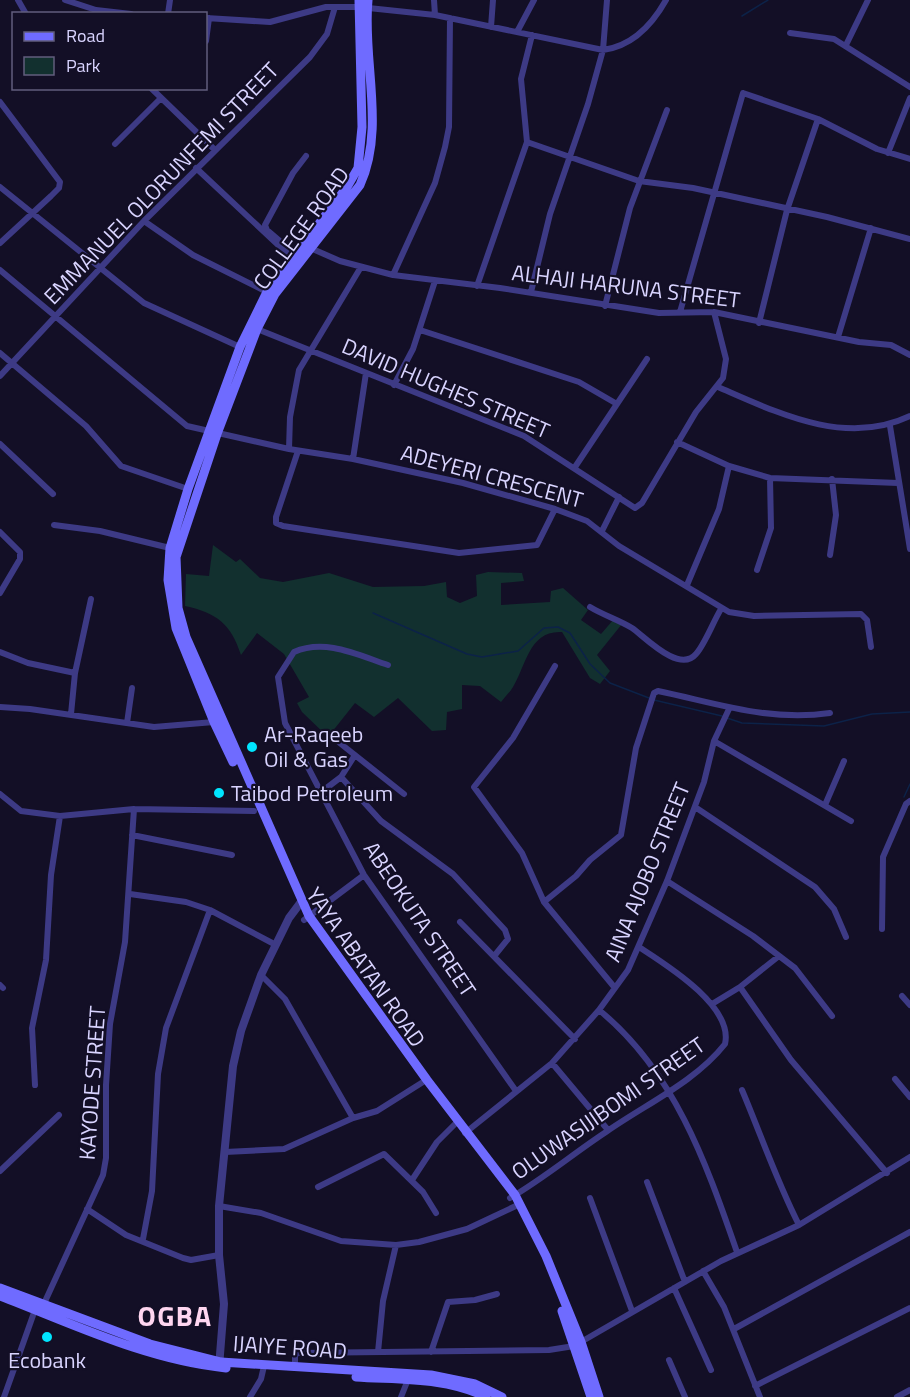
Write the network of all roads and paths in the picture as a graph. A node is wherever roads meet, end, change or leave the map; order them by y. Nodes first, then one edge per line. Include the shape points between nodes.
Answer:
1 (65, 0) edge
2 (98, 0) edge
3 (434, 0) edge
4 (493, 0) edge
5 (534, 0) edge
6 (607, 0) edge
7 (666, 0) edge
8 (868, 0) edge
9 (363, 4) edge
10 (335, 7) junction
11 (96, 10) junction
12 (114, 12) edge
13 (435, 15) junction
14 (207, 18) edge
15 (450, 18) junction
16 (491, 27) junction
17 (517, 32) junction
18 (790, 33) dead end
19 (532, 35) junction
20 (846, 45) junction
21 (603, 50) junction
22 (910, 87) edge
23 (157, 92) edge
24 (910, 98) edge
25 (0, 102) edge
26 (667, 110) dead end
27 (818, 118) junction
28 (527, 142) junction
29 (115, 144) dead end
30 (215, 150) junction
31 (888, 153) junction
32 (306, 156) dead end
33 (569, 159) junction
34 (910, 159) edge
35 (196, 168) junction
36 (639, 181) junction
37 (0, 187) edge
38 (715, 194) junction
39 (787, 210) junction
40 (31, 213) junction
41 (144, 221) junction
42 (871, 228) junction
43 (910, 239) edge
44 (0, 243) edge
45 (307, 246) junction
46 (293, 256) junction
47 (361, 267) junction
48 (101, 269) junction
49 (0, 270) edge
50 (393, 275) junction
51 (435, 281) junction
52 (477, 286) junction
53 (267, 292) junction
54 (531, 292) junction
55 (605, 306) junction
56 (680, 312) junction
57 (714, 312) junction
58 (56, 315) junction
59 (759, 323) junction
60 (257, 329) junction
61 (420, 330) junction
62 (838, 337) junction
63 (240, 347) junction
64 (310, 348) junction
65 (0, 353) edge
66 (910, 355) edge
67 (647, 359) dead end
68 (12, 363) junction
69 (366, 374) junction
70 (0, 376) edge
71 (394, 384) junction
72 (718, 387) junction
73 (617, 404) junction
74 (910, 416) edge
75 (890, 426) junction
76 (213, 433) junction
77 (677, 442) junction
78 (0, 444) edge
79 (289, 449) junction
80 (298, 451) junction
81 (353, 459) junction
82 (729, 466) junction
83 (574, 467) junction
84 (770, 478) junction
85 (832, 479) junction
86 (898, 483) junction
87 (188, 489) junction
88 (53, 494) dead end
89 (619, 497) junction
90 (555, 508) junction
91 (54, 525) dead end
92 (602, 531) junction
93 (0, 532) edge
94 (170, 548) junction
95 (910, 549) edge
96 (830, 555) dead end
97 (757, 570) dead end
98 (687, 585) junction
99 (0, 593) edge
100 (91, 599) dead end
101 (590, 608) dead end
102 (721, 609) junction
103 (871, 647) dead end
104 (0, 652) edge
105 (388, 664) dead end
106 (555, 666) dead end
107 (75, 673) junction
108 (132, 688) dead end
109 (0, 707) edge
110 (729, 712) junction
111 (830, 713) dead end
112 (71, 714) junction
113 (214, 722) junction
114 (127, 723) junction
115 (336, 740) dead end
116 (714, 741) junction
117 (355, 755) junction
118 (844, 760) dead end
119 (341, 777) junction
120 (320, 793) junction
121 (0, 794) edge
122 (404, 794) dead end
123 (910, 801) edge
124 (825, 805) junction
125 (695, 807) junction
126 (134, 809) junction
127 (254, 811) junction
128 (60, 816) junction
129 (851, 821) dead end
130 (132, 835) junction
131 (231, 855) dead end
132 (364, 875) junction
133 (667, 881) junction
134 (130, 894) junction
135 (544, 902) junction
136 (299, 905) junction
137 (210, 910) junction
138 (306, 918) junction
139 (460, 921) dead end
140 (882, 929) dead end
141 (846, 937) dead end
142 (276, 945) junction
143 (639, 947) junction
144 (495, 955) junction
145 (779, 956) junction
146 (261, 975) junction
147 (740, 987) junction
148 (615, 988) junction
149 (902, 996) dead end
150 (712, 1004) junction
151 (910, 1005) edge
152 (599, 1010) junction
153 (832, 1016) dead end
154 (575, 1039) junction
155 (552, 1063) junction
156 (895, 1079) dead end
157 (423, 1082) junction
158 (35, 1085) dead end
159 (742, 1090) dead end
160 (516, 1091) junction
161 (668, 1092) junction
162 (910, 1097) edge
163 (59, 1115) dead end
164 (353, 1118) junction
165 (455, 1124) junction
166 (608, 1130) junction
167 (465, 1132) junction
168 (225, 1152) junction
169 (910, 1157) edge
170 (0, 1171) edge
171 (887, 1173) junction
172 (412, 1180) junction
173 (647, 1182) dead end
174 (318, 1187) dead end
175 (590, 1198) dead end
176 (515, 1201) junction
177 (219, 1206) junction
178 (87, 1209) junction
179 (436, 1213) dead end
180 (799, 1225) junction
181 (910, 1232) edge
182 (142, 1239) junction
183 (396, 1245) junction
184 (737, 1252) junction
185 (219, 1255) junction
186 (704, 1271) junction
187 (685, 1282) junction
188 (0, 1288) edge
189 (674, 1288) junction
190 (497, 1293) dead end
191 (0, 1296) edge
192 (39, 1307) junction
193 (910, 1308) edge
194 (632, 1311) junction
195 (734, 1329) junction
196 (577, 1344) junction
197 (378, 1352) junction
198 (431, 1352) junction
199 (669, 1360) dead end
200 (220, 1365) junction
201 (295, 1368) junction
202 (264, 1369) junction
203 (711, 1370) dead end
204 (409, 1377) junction
205 (755, 1386) junction
206 (910, 1390) edge
207 (4, 1397) edge
208 (250, 1397) edge
209 (401, 1397) edge
210 (486, 1397) edge
211 (502, 1397) edge
212 (591, 1397) edge
213 (598, 1397) edge
214 (685, 1397) edge
215 (760, 1397) edge
216 (897, 1397) edge

1 - 11 street
2 - 11 street
3 - 13 street
4 - 16 street
5 - 17 street
6 - 21 street
7 - 21 street via 643,31
8 - 20 street
9 - 10 street
9 - 13 street
9 - 45 main road, COLLEGE ROAD via 371,77 367,169 360,184
10 - 14 street via 270,22
10 - 30 street, EMMANUEL OLORUNFEMI STREET via 327,34 310,57
11 - 12 street
13 - 15 street
15 - 16 street
15 - 50 street via 449,127 445,147 435,183
16 - 17 street
17 - 19 street
18 - 20 street via 824,36
19 - 21 street
19 - 28 street via 521,79
20 - 22 street
21 - 33 street
23 - 29 street
23 - 30 street
24 - 31 street
25 - 40 street via 60,182 59,188
26 - 36 street
27 - 31 street
27 - 38 street via 745,93 739,98
27 - 39 street
28 - 33 street
28 - 52 street
30 - 35 street, EMMANUEL OLORUNFEMI STREET
31 - 34 street
32 - 46 street via 266,223 267,230
33 - 36 street
33 - 54 street via 550,213
35 - 41 street, EMMANUEL OLORUNFEMI STREET
35 - 46 street
36 - 38 street
36 - 55 street
37 - 40 street
38 - 39 street
38 - 56 street
39 - 42 street
39 - 59 street
40 - 44 street
40 - 48 street
41 - 48 street, EMMANUEL OLORUNFEMI STREET
41 - 53 street via 193,255
42 - 43 street
42 - 62 street
45 - 46 main road, COLLEGE ROAD
45 - 47 street, ALHAJI HARUNA STREET
45 - 60 main road, COLLEGE ROAD
46 - 53 main road, COLLEGE ROAD
47 - 50 street, ALHAJI HARUNA STREET
47 - 64 street
48 - 58 street, EMMANUEL OLORUNFEMI STREET
48 - 63 street via 163,314
49 - 58 street, ADEYERI CRESCENT
50 - 51 street, ALHAJI HARUNA STREET
51 - 52 street, ALHAJI HARUNA STREET
51 - 61 street
52 - 54 street, ALHAJI HARUNA STREET
53 - 63 main road, COLLEGE ROAD
54 - 55 street, ALHAJI HARUNA STREET
55 - 56 street, ALHAJI HARUNA STREET
56 - 57 street, ALHAJI HARUNA STREET
57 - 59 street, ALHAJI HARUNA STREET
57 - 72 street, DAVID HUGHES STREET via 726,359
58 - 68 street, EMMANUEL OLORUNFEMI STREET
58 - 76 street, ADEYERI CRESCENT via 178,421
59 - 62 street, ALHAJI HARUNA STREET
60 - 64 street, DAVID HUGHES STREET
60 - 76 main road, COLLEGE ROAD
61 - 71 street
61 - 73 street via 579,382
62 - 66 street, ALHAJI HARUNA STREET via 891,345
63 - 76 main road, COLLEGE ROAD
64 - 69 street, DAVID HUGHES STREET
64 - 79 street via 294,393
65 - 68 street
67 - 73 street
68 - 70 street, EMMANUEL OLORUNFEMI STREET
68 - 87 street via 86,426 121,466
69 - 71 street, DAVID HUGHES STREET
69 - 81 street
71 - 83 street, DAVID HUGHES STREET via 524,436
72 - 75 street via 797,420 848,429
72 - 77 street, DAVID HUGHES STREET
73 - 83 street
74 - 75 street
75 - 86 street
76 - 79 street, ADEYERI CRESCENT
76 - 87 main road, YAYA ABATAN ROAD
76 - 136 main road, YAYA ABATAN ROAD via 176,557 178,608 186,637
77 - 82 street
77 - 89 street, DAVID HUGHES STREET via 640,507
78 - 88 street
79 - 80 street, ADEYERI CRESCENT
80 - 81 street, ADEYERI CRESCENT
80 - 90 street via 276,523 294,529 465,553 539,544
81 - 90 street, ADEYERI CRESCENT
82 - 84 street
82 - 98 street via 719,509
83 - 89 street, DAVID HUGHES STREET
84 - 85 street
84 - 97 street via 771,528
85 - 86 street
85 - 96 street via 836,515
86 - 95 street
87 - 94 main road, YAYA ABATAN ROAD
89 - 92 street
90 - 92 street, ADEYERI CRESCENT
91 - 94 street via 100,531
92 - 98 street, ADEYERI CRESCENT via 619,546
93 - 99 street via 20,552 20,559
94 - 113 main road, YAYA ABATAN ROAD via 171,611
98 - 102 street, ADEYERI CRESCENT
100 - 107 street
101 - 102 street via 632,629 671,657 688,658 696,654
102 - 103 street, ADEYERI CRESCENT via 754,616 865,616
104 - 107 street via 28,663
105 - 120 street, ABEOKUTA STREET via 315,646 294,652 278,677 285,723
106 - 135 street via 513,738 474,787 517,845
107 - 112 street
108 - 114 street
109 - 112 street
110 - 111 street via 785,716
110 - 116 street, AINA AJOBO STREET
110 - 135 street via 658,691 652,697 636,748 621,835
112 - 114 street
113 - 114 street via 154,728
113 - 127 main road, YAYA ABATAN ROAD
115 - 117 street
116 - 124 street
116 - 125 street, AINA AJOBO STREET
117 - 119 street
117 - 122 street
118 - 124 street
119 - 120 street
119 - 144 street via 381,821 453,874 505,930 508,939
120 - 132 street, ABEOKUTA STREET
121 - 128 street via 21,811
123 - 140 street via 883,857
124 - 129 street
125 - 133 street, AINA AJOBO STREET
125 - 141 street via 815,887 834,909
126 - 127 street
126 - 128 street
126 - 130 street, KAYODE STREET
127 - 136 main road, YAYA ABATAN ROAD
128 - 158 street via 45,960 32,1028
130 - 131 street
130 - 134 street, KAYODE STREET
132 - 138 street
132 - 160 street, ABEOKUTA STREET
133 - 143 street, AINA AJOBO STREET
133 - 145 street
134 - 137 street via 186,902
134 - 178 street, KAYODE STREET via 110,1024 106,1158 103,1175
135 - 148 street
136 - 138 main road, YAYA ABATAN ROAD
136 - 142 street
137 - 142 street
137 - 182 street via 166,1028 158,1074 152,1191
138 - 157 main road, YAYA ABATAN ROAD
138 - 167 main road, YAYA ABATAN ROAD
139 - 144 street
142 - 146 street
143 - 148 street, AINA AJOBO STREET
143 - 150 street, OLUWASIJIBOMI STREET via 683,976
144 - 154 street
145 - 147 street
145 - 153 street via 805,979
146 - 164 street via 285,999
146 - 168 street via 233,1066
147 - 150 street
147 - 171 street via 791,1060
148 - 152 street, AINA AJOBO STREET
149 - 151 street
150 - 161 street, OLUWASIJIBOMI STREET via 726,1031 725,1044 705,1065
152 - 154 street, AINA AJOBO STREET
152 - 161 street via 636,1044
154 - 155 street, AINA AJOBO STREET
155 - 160 street, AINA AJOBO STREET
155 - 166 street
156 - 162 street
157 - 164 street via 377,1111
157 - 165 main road, YAYA ABATAN ROAD
159 - 180 street
160 - 167 street, AINA AJOBO STREET
161 - 166 street, OLUWASIJIBOMI STREET
161 - 184 street via 694,1138
163 - 170 street
164 - 168 street via 284,1149
165 - 167 main road, YAYA ABATAN ROAD
165 - 172 street via 431,1150
166 - 176 street, OLUWASIJIBOMI STREET
167 - 176 main road, YAYA ABATAN ROAD
168 - 177 street
169 - 171 street
171 - 180 street
172 - 174 street via 384,1154
172 - 179 street
173 - 187 street
175 - 194 street
176 - 183 street, OLUWASIJIBOMI STREET via 467,1229
176 - 196 main road, YAYA ABATAN ROAD
177 - 183 street, OLUWASIJIBOMI STREET via 261,1213 340,1240
177 - 185 street
178 - 182 street via 114,1229
178 - 192 street, KAYODE STREET
180 - 184 street
181 - 195 street
182 - 185 street via 191,1260
183 - 197 street via 383,1301
184 - 186 street
185 - 200 street via 224,1304
186 - 187 street
186 - 195 street
187 - 189 street
188 - 192 main road, IJAIYE ROAD
189 - 194 street
189 - 203 street
190 - 198 street via 448,1302
191 - 192 main road, IJAIYE ROAD
192 - 200 main road, IJAIYE ROAD via 148,1351 192,1364
192 - 207 street, KAYODE STREET
193 - 205 street
194 - 196 street
195 - 205 street
196 - 198 street via 549,1350
196 - 212 main road, YAYA ABATAN ROAD
196 - 213 main road, YAYA ABATAN ROAD
197 - 198 street
197 - 201 street via 298,1353
199 - 214 street
200 - 202 main road, IJAIYE ROAD
201 - 202 main road, IJAIYE ROAD
201 - 204 main road, IJAIYE ROAD
202 - 204 main road, IJAIYE ROAD
202 - 208 street
204 - 209 street
204 - 210 main road
204 - 211 main road via 456,1379
205 - 215 street
206 - 216 street

